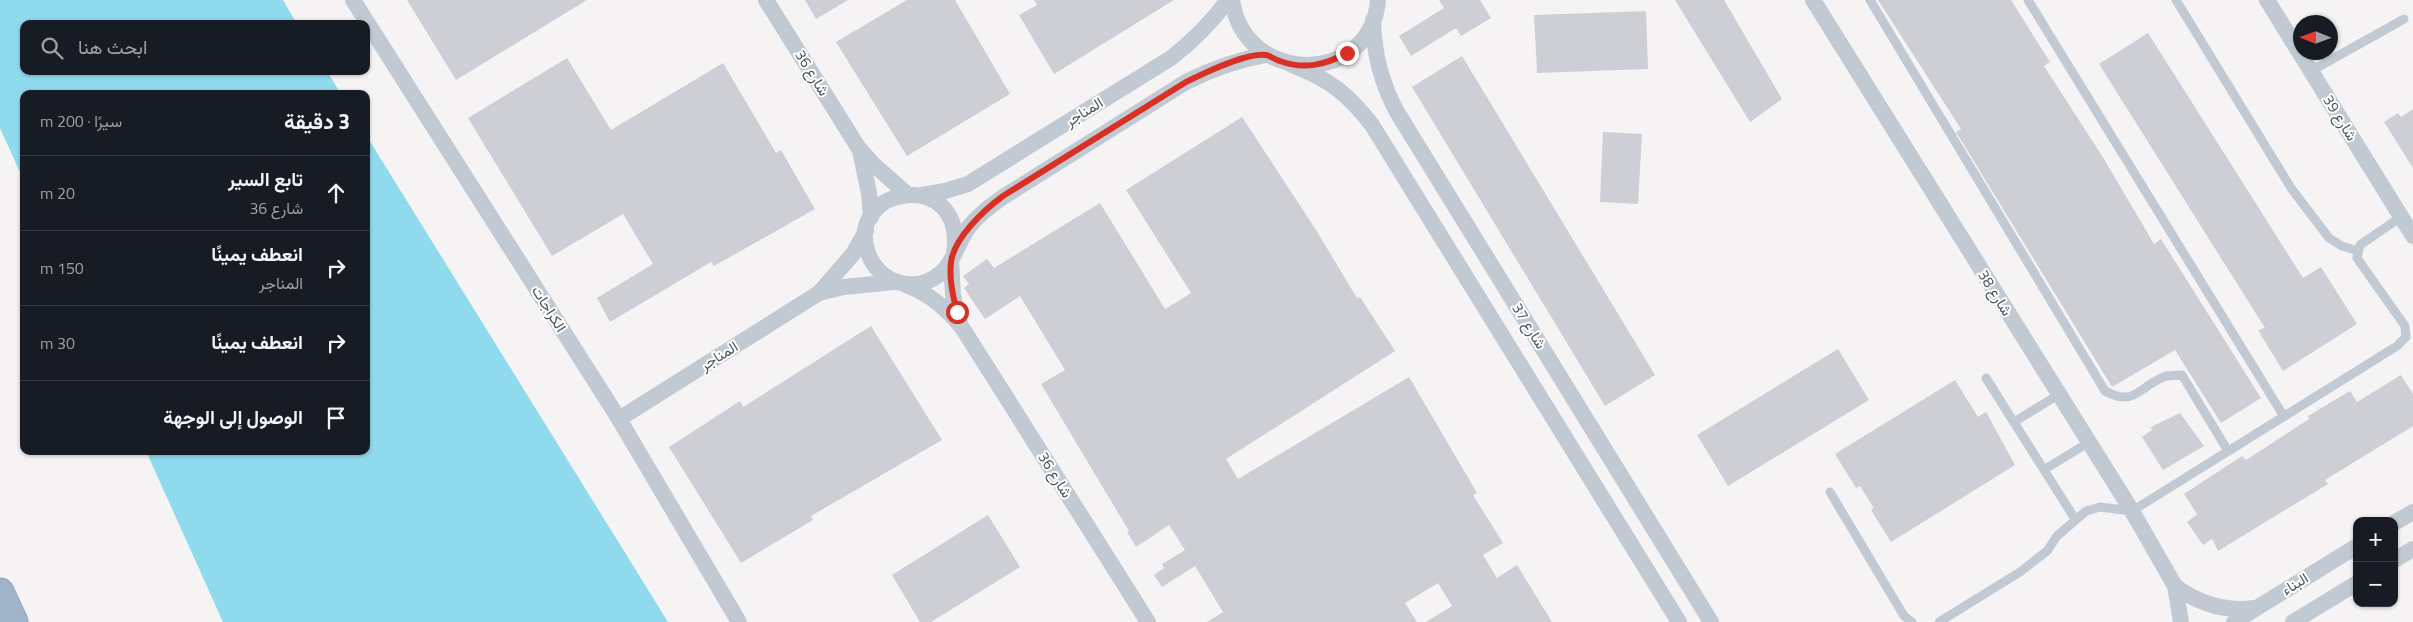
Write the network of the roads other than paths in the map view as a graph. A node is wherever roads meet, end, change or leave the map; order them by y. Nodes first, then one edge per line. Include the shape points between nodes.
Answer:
1 (353, 0) edge
2 (766, 0) edge
3 (1228, 0) edge
4 (1232, 0) edge
5 (1378, 0) edge
6 (1813, 0) edge
7 (1870, 0) edge
8 (2028, 0) edge
9 (2176, 0) edge
10 (2267, 0) edge
11 (2404, 19) dead end
12 (366, 20) edge
13 (1373, 20) junction
14 (370, 27) edge
15 (1265, 55) junction
16 (1292, 65) junction
17 (2311, 71) junction
18 (858, 147) junction
19 (914, 194) junction
20 (2401, 216) junction
21 (868, 224) junction
22 (2413, 236) edge
23 (2358, 252) junction
24 (952, 257) junction
25 (899, 283) junction
26 (819, 293) junction
27 (962, 329) junction
28 (1986, 378) dead end
29 (2058, 395) junction
30 (2283, 416) junction
31 (619, 420) junction
32 (2014, 422) junction
33 (2088, 442) junction
34 (2228, 451) junction
35 (2045, 470) junction
36 (1830, 492) dead end
37 (2132, 511) junction
38 (2413, 512) edge
39 (2075, 519) junction
40 (2398, 521) edge
41 (2353, 548) edge
42 (2413, 549) edge
43 (2398, 558) edge
44 (2353, 585) edge
45 (2175, 586) junction
46 (0, 592) edge
47 (2256, 608) junction
48 (14, 622) edge
49 (739, 622) edge
50 (1148, 622) edge
51 (1679, 622) edge
52 (1711, 622) edge
53 (1912, 622) edge
54 (1939, 622) edge
55 (2181, 622) edge
56 (2234, 622) edge
57 (2293, 622) edge

1 - 12 street, الكراجات
2 - 18 street, شارع 36
3 - 19 street, المناجر via 1194,40 1170,58 968,184 945,191
4 - 15 street via 1245,35
5 - 13 street
6 - 29 street, شارع 38
7 - 34 lane via 2105,391 2115,397 2129,398 2166,376 2182,375
8 - 30 lane
9 - 23 lane via 2291,188 2329,238
10 - 17 street, شارع 39
11 - 17 lane
13 - 16 street via 1358,44 1340,57 1320,65
13 - 52 street, شارع 37 via 1378,68 1397,112
14 - 31 street, الكراجات
15 - 16 street, شارع 37
15 - 24 street, المناجر via 1211,69 1186,82 1003,196 966,231
16 - 51 street, شارع 37 via 1338,87 1372,125
17 - 20 street, شارع 39
18 - 19 street, شارع 36 via 889,180
18 - 21 street, شارع 36 via 867,186
19 - 21 street via 892,198 880,206
19 - 24 street via 935,201 954,224 956,238
20 - 22 street, شارع 39
20 - 23 lane via 2360,245
21 - 25 street via 866,247 871,262 881,274
21 - 26 street, المناجر via 853,254
23 - 30 lane via 2361,263 2404,326 2406,337 2397,346
24 - 25 street via 942,272 931,280 917,285
24 - 27 street, شارع 36 via 953,295
25 - 26 street, المناجر via 844,287
25 - 27 street, شارع 36 via 931,296
26 - 31 street, المناجر
27 - 50 street, شارع 36
28 - 32 lane
29 - 32 lane
29 - 33 street, شارع 38
30 - 34 lane
31 - 49 street, الكراجات
32 - 35 lane
33 - 35 lane
33 - 37 street, شارع 38
34 - 37 lane
35 - 39 lane
36 - 53 lane via 1904,616
37 - 39 lane via 2100,507
37 - 45 street, شارع 38
38 - 40 street
39 - 54 lane via 2047,551 2020,572
41 - 47 street, البناء
42 - 43 street
44 - 57 street, البناء
45 - 47 street, شارع 38 via 2199,602 2213,606 2242,610
45 - 55 street, شارع 38
46 - 48 highway
47 - 56 street, البناء

